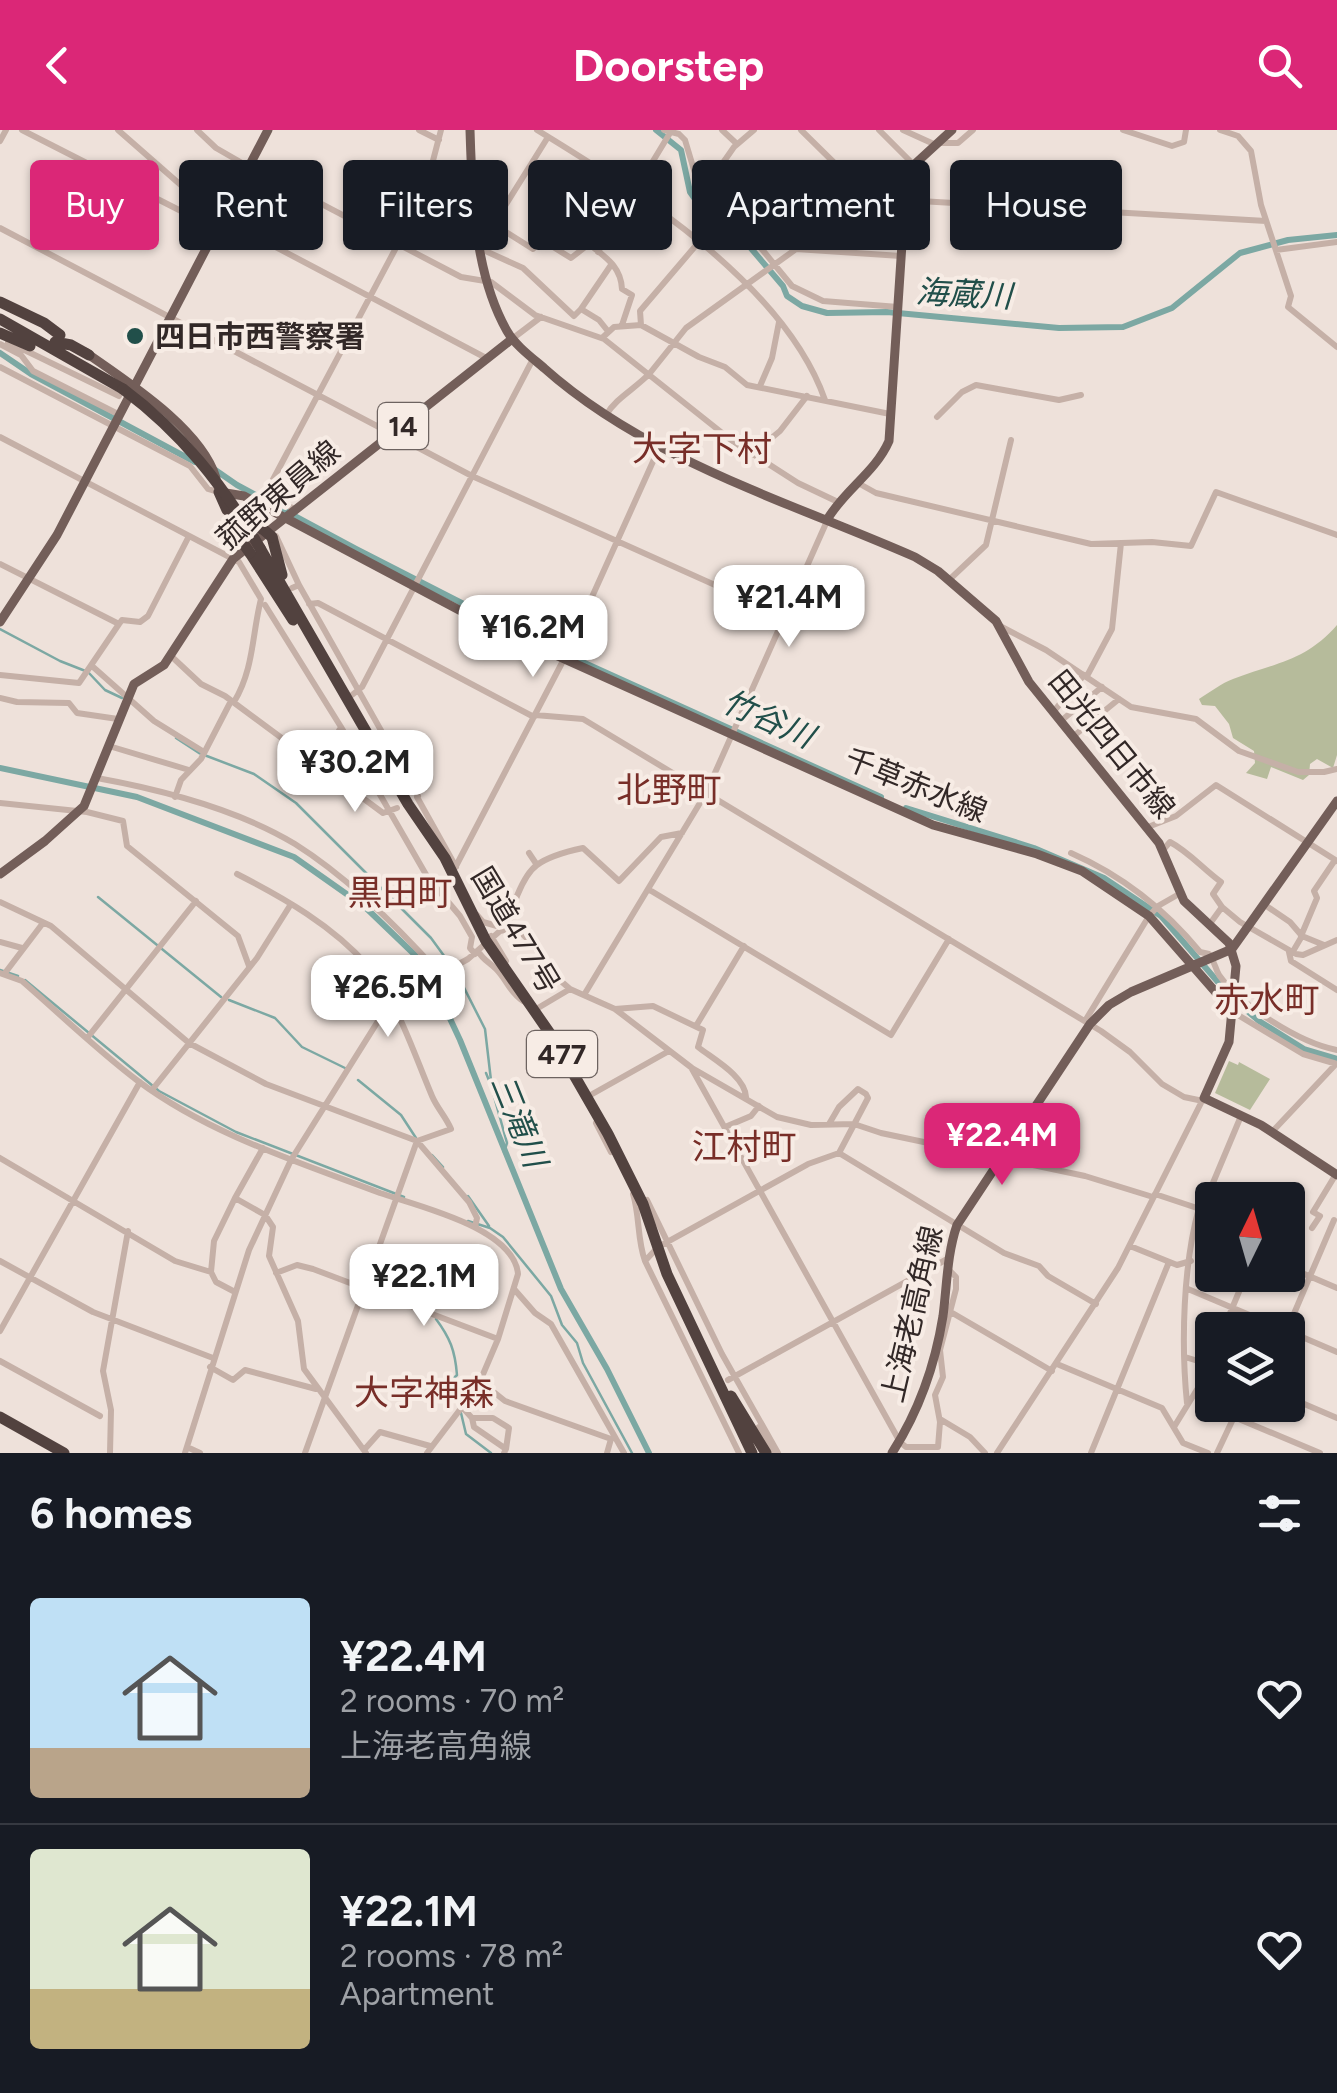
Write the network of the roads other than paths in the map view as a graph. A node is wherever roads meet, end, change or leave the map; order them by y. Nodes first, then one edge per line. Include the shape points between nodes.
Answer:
1 (6, 130) edge
2 (22, 130) edge
3 (118, 130) edge
4 (197, 130) edge
5 (268, 130) edge
6 (418, 130) edge
7 (442, 130) edge
8 (470, 130) edge
9 (537, 130) edge
10 (722, 130) edge
11 (754, 130) edge
12 (801, 130) edge
13 (879, 130) edge
14 (903, 130) edge
15 (952, 130) edge
16 (973, 130) edge
17 (1123, 130) edge
18 (1186, 130) edge
19 (1220, 130) edge
20 (37, 133) edge
21 (668, 134) edge
22 (548, 137) junction
23 (438, 140) junction
24 (0, 141) edge
25 (737, 144) junction
26 (938, 144) junction
27 (238, 160) edge
28 (254, 160) edge
29 (433, 160) edge
30 (473, 160) edge
31 (586, 160) edge
32 (653, 160) edge
33 (725, 160) edge
34 (831, 160) edge
35 (910, 160) edge
36 (919, 160) edge
37 (692, 165) edge
38 (179, 183) edge
39 (930, 200) edge
40 (508, 204) edge
41 (179, 210) edge
42 (672, 221) edge
43 (1266, 221) junction
44 (0, 228) edge
45 (508, 234) edge
46 (692, 238) edge
47 (1337, 242) edge
48 (1275, 247) junction
49 (207, 250) edge
50 (281, 250) edge
51 (395, 250) edge
52 (409, 250) edge
53 (482, 250) edge
54 (487, 250) edge
55 (692, 250) edge
56 (706, 250) edge
57 (761, 250) edge
58 (793, 250) edge
59 (809, 250) edge
60 (901, 250) edge
61 (598, 252) joint
62 (901, 256) junction
63 (611, 264) junction
64 (771, 265) junction
65 (489, 281) junction
66 (746, 284) junction
67 (371, 297) junction
68 (0, 304) edge
69 (628, 308) junction
70 (898, 308) junction
71 (581, 309) junction
72 (640, 312) junction
73 (541, 317) junction
74 (172, 318) junction
75 (0, 319) edge
76 (779, 322) junction
77 (641, 324) junction
78 (622, 325) junction
79 (607, 330) junction
80 (0, 338) edge
81 (602, 338) junction
82 (512, 339) junction
83 (674, 341) junction
84 (30, 346) dead end
85 (1337, 346) edge
86 (89, 355) joint
87 (488, 359) junction
88 (534, 359) junction
89 (0, 367) edge
90 (650, 373) junction
91 (760, 386) junction
92 (125, 391) junction
93 (1081, 395) dead end
94 (320, 396) junction
95 (806, 396) junction
96 (825, 400) junction
97 (892, 414) junction
98 (605, 416) junction
99 (937, 417) dead end
100 (116, 422) junction
101 (393, 433) junction
102 (0, 437) edge
103 (1011, 440) dead end
104 (660, 445) junction
105 (752, 454) junction
106 (472, 476) junction
107 (86, 482) junction
108 (857, 482) junction
109 (219, 492) junction
110 (263, 501) junction
111 (838, 502) junction
112 (290, 514) junction
113 (827, 520) junction
114 (992, 520) junction
115 (271, 533) junction
116 (1337, 535) edge
117 (190, 536) junction
118 (617, 540) junction
119 (1122, 543) junction
120 (255, 550) junction
121 (233, 559) junction
122 (0, 564) edge
123 (28, 580) junction
124 (949, 580) junction
125 (417, 582) junction
126 (274, 599) dead end
127 (263, 602) junction
128 (309, 604) junction
129 (784, 616) junction
130 (0, 622) edge
131 (119, 624) junction
132 (1000, 626) junction
133 (387, 640) junction
134 (566, 653) junction
135 (169, 654) junction
136 (92, 666) junction
137 (0, 675) edge
138 (1086, 675) junction
139 (334, 677) junction
140 (1102, 687) junction
141 (355, 693) junction
142 (0, 698) edge
143 (126, 698) junction
144 (1118, 699) junction
145 (233, 701) junction
146 (1054, 712) junction
147 (534, 716) junction
148 (118, 719) junction
149 (1062, 720) junction
150 (341, 727) junction
151 (733, 730) junction
152 (1074, 735) junction
153 (109, 746) junction
154 (204, 754) junction
155 (320, 766) junction
156 (1337, 769) edge
157 (190, 770) junction
158 (96, 778) junction
159 (706, 793) junction
160 (175, 798) junction
161 (1337, 801) edge
162 (0, 803) edge
163 (394, 810) junction
164 (76, 812) junction
165 (1148, 828) junction
166 (1008, 832) dead end
167 (682, 833) junction
168 (1308, 842) junction
169 (1004, 845) junction
170 (1163, 850) junction
171 (529, 853) dead end
172 (1071, 853) dead end
173 (1336, 860) edge
174 (537, 865) junction
175 (456, 866) junction
176 (0, 874) edge
177 (236, 874) dead end
178 (648, 889) junction
179 (1179, 894) junction
180 (196, 901) junction
181 (0, 902) edge
182 (291, 904) junction
183 (1265, 905) junction
184 (1158, 906) junction
185 (1222, 907) junction
186 (1150, 916) junction
187 (43, 923) junction
188 (1209, 924) junction
189 (509, 925) junction
190 (1250, 926) junction
191 (1302, 936) junction
192 (949, 939) junction
193 (1337, 940) edge
194 (0, 942) edge
195 (1324, 945) junction
196 (483, 946) junction
197 (744, 946) junction
198 (22, 948) junction
199 (1232, 950) junction
200 (1290, 953) junction
201 (1212, 959) junction
202 (250, 966) junction
203 (1194, 966) junction
204 (4, 972) edge
205 (439, 974) junction
206 (126, 990) junction
207 (570, 990) junction
208 (1337, 990) edge
209 (1235, 992) junction
210 (584, 996) junction
211 (390, 1002) junction
212 (538, 1008) junction
213 (615, 1008) junction
214 (1233, 1010) junction
215 (1087, 1022) junction
216 (696, 1026) junction
217 (89, 1035) junction
218 (189, 1043) junction
219 (669, 1050) junction
220 (1337, 1050) edge
221 (1337, 1064) edge
222 (720, 1065) junction
223 (692, 1068) junction
224 (713, 1080) junction
225 (140, 1082) junction
226 (153, 1088) junction
227 (588, 1096) junction
228 (746, 1097) junction
229 (1203, 1099) junction
230 (326, 1104) junction
231 (759, 1106) junction
232 (1242, 1114) junction
233 (829, 1124) junction
234 (854, 1124) junction
235 (725, 1127) junction
236 (1272, 1132) junction
237 (418, 1140) junction
238 (262, 1148) junction
239 (840, 1153) junction
240 (293, 1157) junction
241 (0, 1158) edge
242 (999, 1158) junction
243 (1336, 1175) edge
244 (1213, 1182) edge
245 (760, 1191) junction
246 (1154, 1195) junction
247 (396, 1196) junction
248 (236, 1198) junction
249 (73, 1200) junction
250 (1195, 1207) edge
251 (265, 1215) junction
252 (1320, 1216) junction
253 (1336, 1221) edge
254 (476, 1225) junction
255 (958, 1225) junction
256 (1312, 1228) dead end
257 (128, 1231) junction
258 (1195, 1240) edge
259 (664, 1244) junction
260 (1130, 1246) junction
261 (0, 1260) edge
262 (646, 1261) junction
263 (1191, 1261) junction
264 (1169, 1262) junction
265 (948, 1264) junction
266 (211, 1272) junction
267 (276, 1273) junction
268 (1305, 1274) edge
269 (1310, 1276) junction
270 (30, 1278) junction
271 (363, 1286) junction
272 (1337, 1288) edge
273 (514, 1289) junction
274 (1188, 1289) junction
275 (234, 1292) junction
276 (1239, 1292) edge
277 (1096, 1304) junction
278 (1233, 1306) junction
279 (948, 1310) junction
280 (1230, 1312) edge
281 (1246, 1312) edge
282 (1295, 1312) edge
283 (112, 1321) junction
284 (834, 1322) junction
285 (691, 1328) junction
286 (0, 1331) edge
287 (1305, 1338) edge
288 (498, 1339) junction
289 (1337, 1352) edge
290 (1185, 1357) junction
291 (213, 1358) junction
292 (1195, 1359) edge
293 (0, 1361) edge
294 (210, 1367) junction
295 (1054, 1368) junction
296 (731, 1379) junction
297 (1116, 1389) junction
298 (1195, 1390) edge
299 (475, 1392) junction
300 (320, 1393) junction
301 (1187, 1404) junction
302 (1305, 1404) edge
303 (462, 1408) junction
304 (100, 1416) dead end
305 (0, 1417) edge
306 (472, 1418) junction
307 (939, 1418) junction
308 (1337, 1418) edge
309 (1174, 1427) junction
310 (900, 1442) junction
311 (428, 1449) edge
312 (186, 1450) edge
313 (365, 1451) edge
314 (505, 1451) edge
315 (64, 1453) edge
316 (110, 1453) edge
317 (200, 1453) edge
318 (305, 1453) edge
319 (606, 1453) edge
320 (624, 1453) edge
321 (745, 1453) edge
322 (772, 1453) edge
323 (892, 1453) edge
324 (985, 1453) edge
325 (997, 1453) edge
326 (1091, 1453) edge
327 (1208, 1453) edge
328 (1217, 1453) edge
329 (1320, 1453) edge

1 - 24 street
2 - 20 street
3 - 38 street
4 - 27 street
5 - 28 main road
6 - 23 street
7 - 23 street
8 - 30 main road
9 - 22 street
10 - 25 street
11 - 25 street
12 - 34 street
13 - 35 street
14 - 26 street
15 - 26 main road
16 - 26 street via 958,144
17 - 18 street via 1172,146 1184,142
19 - 43 street via 1252,150
20 - 41 street
21 - 32 street
21 - 37 street via 684,140
22 - 31 street
22 - 40 street
23 - 29 street
25 - 33 street
26 - 36 main road
39 - 43 street
42 - 46 street
43 - 48 street
44 - 74 street
45 - 61 street via 533,248 542,240 570,258 589,244
47 - 48 street
48 - 85 street via 1291,296 1288,307
49 - 74 main road
50 - 67 street
51 - 67 street
52 - 65 street via 461,277
53 - 65 main road
54 - 71 street via 529,272 574,316
55 - 72 street
56 - 66 street
57 - 64 street
58 - 64 street
59 - 62 street
60 - 62 main road
61 - 63 street
62 - 70 main road
63 - 69 street via 632,295
63 - 71 street
64 - 66 street
64 - 70 street via 816,299
65 - 73 street
65 - 82 main road
66 - 76 street
66 - 83 street
67 - 87 street
67 - 94 street
68 - 86 highway via 44,323 57,339
69 - 72 street
69 - 78 street
70 - 97 main road
71 - 79 street
72 - 77 street
73 - 81 street
73 - 82 street
74 - 92 main road
74 - 94 street
75 - 92 highway, 国道477号 / 477
76 - 91 street
76 - 96 street via 812,365
77 - 78 street
77 - 83 street
78 - 79 street
79 - 81 street
80 - 84 highway
80 - 92 street
80 - 100 street via 33,370
81 - 90 street
82 - 87 main road, 菰野東員線 / 14
82 - 88 main road
83 - 90 street
83 - 91 street via 726,367 742,383
86 - 92 main road
87 - 101 main road, 菰野東員線 / 14
88 - 98 main road
88 - 106 street
89 - 100 street
90 - 98 street
90 - 105 street
91 - 95 street
92 - 100 main road
92 - 109 main road via 177,425 212,466
92 - 120 highway, 国道477号 / 477, bridge via 219,482
93 - 99 street via 1055,400 976,385
94 - 101 street
94 - 110 street
95 - 96 street
95 - 105 street
96 - 97 street
97 - 108 main road via 883,454
98 - 104 main road
100 - 107 main road
100 - 109 street via 190,466 208,489
101 - 106 street
101 - 112 main road, 菰野東員線 / 14
102 - 107 street
103 - 114 street
104 - 113 main road
104 - 118 street
105 - 111 street
106 - 118 street
106 - 125 street
107 - 117 street
107 - 123 main road
108 - 111 main road
108 - 114 street via 876,493
109 - 110 main road, 千草赤水線
109 - 115 highway, bridge via 231,514
109 - 120 highway, bridge via 234,530
110 - 112 main road, 千草赤水線
110 - 121 street
111 - 113 main road
112 - 115 main road, 菰野東員線 / 14
112 - 125 main road, 千草赤水線
113 - 124 main road, 田光四日市線 via 914,557
113 - 129 street
114 - 119 street via 1091,544
114 - 124 street via 986,545
115 - 121 main road, 菰野東員線 / 14
115 - 128 street
115 - 139 highway via 283,579
116 - 119 street via 1216,492 1192,546
117 - 121 street
117 - 131 street via 148,616
118 - 129 street
118 - 134 street
119 - 138 street via 1112,629
120 - 139 highway, 国道477号 / 477
121 - 127 street
121 - 135 main road, 菰野東員線 / 14
122 - 123 street
123 - 130 main road
123 - 131 street
124 - 132 main road, 田光四日市線
125 - 133 street
125 - 134 main road, 千草赤水線 via 478,620
126 - 127 street
127 - 145 street via 245,681
127 - 150 street via 334,706
128 - 133 street
128 - 141 street
129 - 151 street
131 - 136 street
132 - 138 street
132 - 146 main road, 田光四日市線 via 1022,672
133 - 141 street
133 - 147 street
134 - 147 street
134 - 151 main road, 千草赤水線
135 - 143 main road, 菰野東員線 / 14
135 - 145 street via 201,684
136 - 137 street via 76,684
136 - 143 street
138 - 140 street
138 - 146 street
139 - 196 highway, 国道477号 / 477 via 445,858
140 - 144 street
140 - 149 street
141 - 175 street
142 - 148 street via 69,703 77,713
143 - 148 main road
143 - 154 street
144 - 152 street
144 - 156 street via 1152,713 1196,719 1242,752 1292,770
145 - 154 street
145 - 155 street
146 - 149 main road, 田光四日市線
147 - 159 street via 583,719
147 - 175 street
148 - 153 main road
149 - 152 main road, 田光四日市線
150 - 155 street
150 - 163 street
151 - 159 street
151 - 169 main road, 千草赤水線 via 932,826
152 - 165 main road, 田光四日市線
153 - 157 street
153 - 158 main road
154 - 157 street
155 - 163 street via 383,813
157 - 160 street
158 - 160 street
158 - 164 main road
159 - 167 street
159 - 192 street
160 - 205 street via 294,844 384,914
161 - 168 main road, 上海老高角線
162 - 164 street
163 - 196 street via 428,878 472,937 470,948
164 - 176 main road
164 - 180 street via 122,822 127,846
165 - 168 street via 1176,816 1216,784
165 - 170 main road, 田光四日市線
166 - 169 street
167 - 174 street via 661,837 619,882 583,848
167 - 178 street
168 - 173 street
168 - 183 main road, 上海老高角線
169 - 186 main road, 千草赤水線 via 1082,871
170 - 179 main road, 田光四日市線
170 - 185 street via 1176,845 1221,882 1213,894
171 - 174 street
172 - 184 street
173 - 191 street via 1314,892
174 - 189 street
175 - 189 street via 479,918
177 - 182 street
178 - 197 street
178 - 210 street
179 - 184 street
179 - 188 main road, 田光四日市線
180 - 202 street via 238,936
180 - 206 street
181 - 187 street
182 - 202 street
182 - 211 street via 367,965
183 - 190 main road, 上海老高角線
183 - 191 street
184 - 186 street
184 - 201 street
185 - 188 street
185 - 190 street
186 - 203 main road, 千草赤水線
186 - 215 street
187 - 198 street
187 - 206 street
188 - 199 main road, 田光四日市線
189 - 196 street
189 - 207 street
190 - 199 main road, 上海老高角線
190 - 200 street
191 - 195 street
191 - 200 street
192 - 197 street via 891,1035
192 - 215 street
193 - 195 street
194 - 198 street
195 - 200 street
196 - 205 street
196 - 212 street
196 - 227 highway, 国道477号 / 477 via 552,1035
196 - 262 street via 483,960 534,1015 631,1189
197 - 216 street
198 - 204 street
199 - 201 main road, 上海老高角線
199 - 209 main road
200 - 208 street via 1291,962
201 - 203 main road, 上海老高角線
201 - 209 street
202 - 218 street
203 - 214 main road, 千草赤水線
203 - 215 main road, 上海老高角線 via 1124,995
204 - 217 street
205 - 211 street
206 - 217 street
206 - 218 street
207 - 210 street
207 - 212 street
209 - 214 main road
209 - 220 street via 1275,1022
210 - 213 street
211 - 230 street
211 - 237 street via 451,1129
212 - 227 street
213 - 216 street via 653,1006
213 - 219 street
214 - 221 street via 1303,1054
214 - 229 main road via 1228,1047
215 - 229 street via 1162,1084
215 - 242 main road, 上海老高角線
216 - 222 street via 703,1030 698,1047
217 - 225 street
218 - 226 street
218 - 230 street via 266,1084
219 - 223 street
219 - 227 street
221 - 236 street
222 - 224 street
222 - 228 street via 739,1080
223 - 224 street
223 - 235 street
224 - 228 street
225 - 226 street
225 - 249 street
226 - 238 street
227 - 259 highway, 国道477号 / 477
228 - 231 street
229 - 232 main road
229 - 246 street
230 - 237 street
230 - 240 street
231 - 233 street via 792,1121
231 - 235 street
232 - 236 main road
232 - 244 street
233 - 234 street
233 - 234 street via 858,1089 868,1098
234 - 239 street
234 - 242 street
235 - 245 street
236 - 243 main road
237 - 247 street
237 - 254 street via 470,1202
238 - 240 street
238 - 248 street
239 - 245 street
239 - 255 street
240 - 247 street
240 - 251 street
241 - 249 street
242 - 246 street
242 - 255 main road, 上海老高角線
243 - 252 street via 1313,1212
245 - 259 street
245 - 284 street
246 - 250 street
246 - 260 street
247 - 254 street
247 - 271 street
248 - 251 street
248 - 266 street via 214,1241
249 - 257 street
249 - 270 street
251 - 267 street via 274,1230 270,1256
251 - 275 street
252 - 253 street
252 - 256 street
253 - 269 street
254 - 273 street via 517,1263
255 - 265 main road, 上海老高角線
255 - 277 street
257 - 266 street via 175,1261
257 - 283 street
258 - 263 street
259 - 262 street
259 - 285 highway, 国道477号 / 477
259 - 296 street
260 - 264 street
260 - 277 street
261 - 270 street
262 - 321 street
263 - 264 street
263 - 274 street
264 - 297 street
265 - 279 main road, 上海老高角線
265 - 284 street
266 - 275 street
267 - 271 street via 303,1266
267 - 300 street via 298,1321 301,1361
268 - 269 street
269 - 272 street
269 - 282 street
270 - 283 street
270 - 286 street
271 - 288 street
271 - 300 street
273 - 288 street
273 - 320 street via 551,1324
274 - 278 street
274 - 290 street
275 - 291 street
276 - 278 street
277 - 295 street
278 - 280 street
278 - 281 street
279 - 295 street
279 - 307 street via 943,1376 935,1395
279 - 310 main road, 上海老高角線 via 920,1403
283 - 291 street
283 - 316 street via 103,1371
284 - 296 street
284 - 310 street
285 - 321 highway, 国道477号 / 477
285 - 322 highway, 477
287 - 289 street
288 - 299 street
290 - 292 street
290 - 301 street
291 - 294 street
293 - 304 street
294 - 300 street via 233,1380 245,1370
294 - 312 street
295 - 297 street
295 - 325 street
296 - 322 street
297 - 309 street via 1162,1408
297 - 326 street
298 - 301 street
299 - 303 street
299 - 319 street via 490,1390 611,1439
300 - 313 street
300 - 318 street
301 - 309 street
302 - 308 street
303 - 306 street
303 - 311 street
305 - 315 highway
306 - 314 street via 474,1428
306 - 314 street via 493,1418 509,1428
307 - 310 street via 938,1447
307 - 324 street
309 - 327 street via 1183,1443
310 - 323 main road, 上海老高角線
311 - 313 street via 380,1432
312 - 317 street
328 - 329 street via 1234,1417

